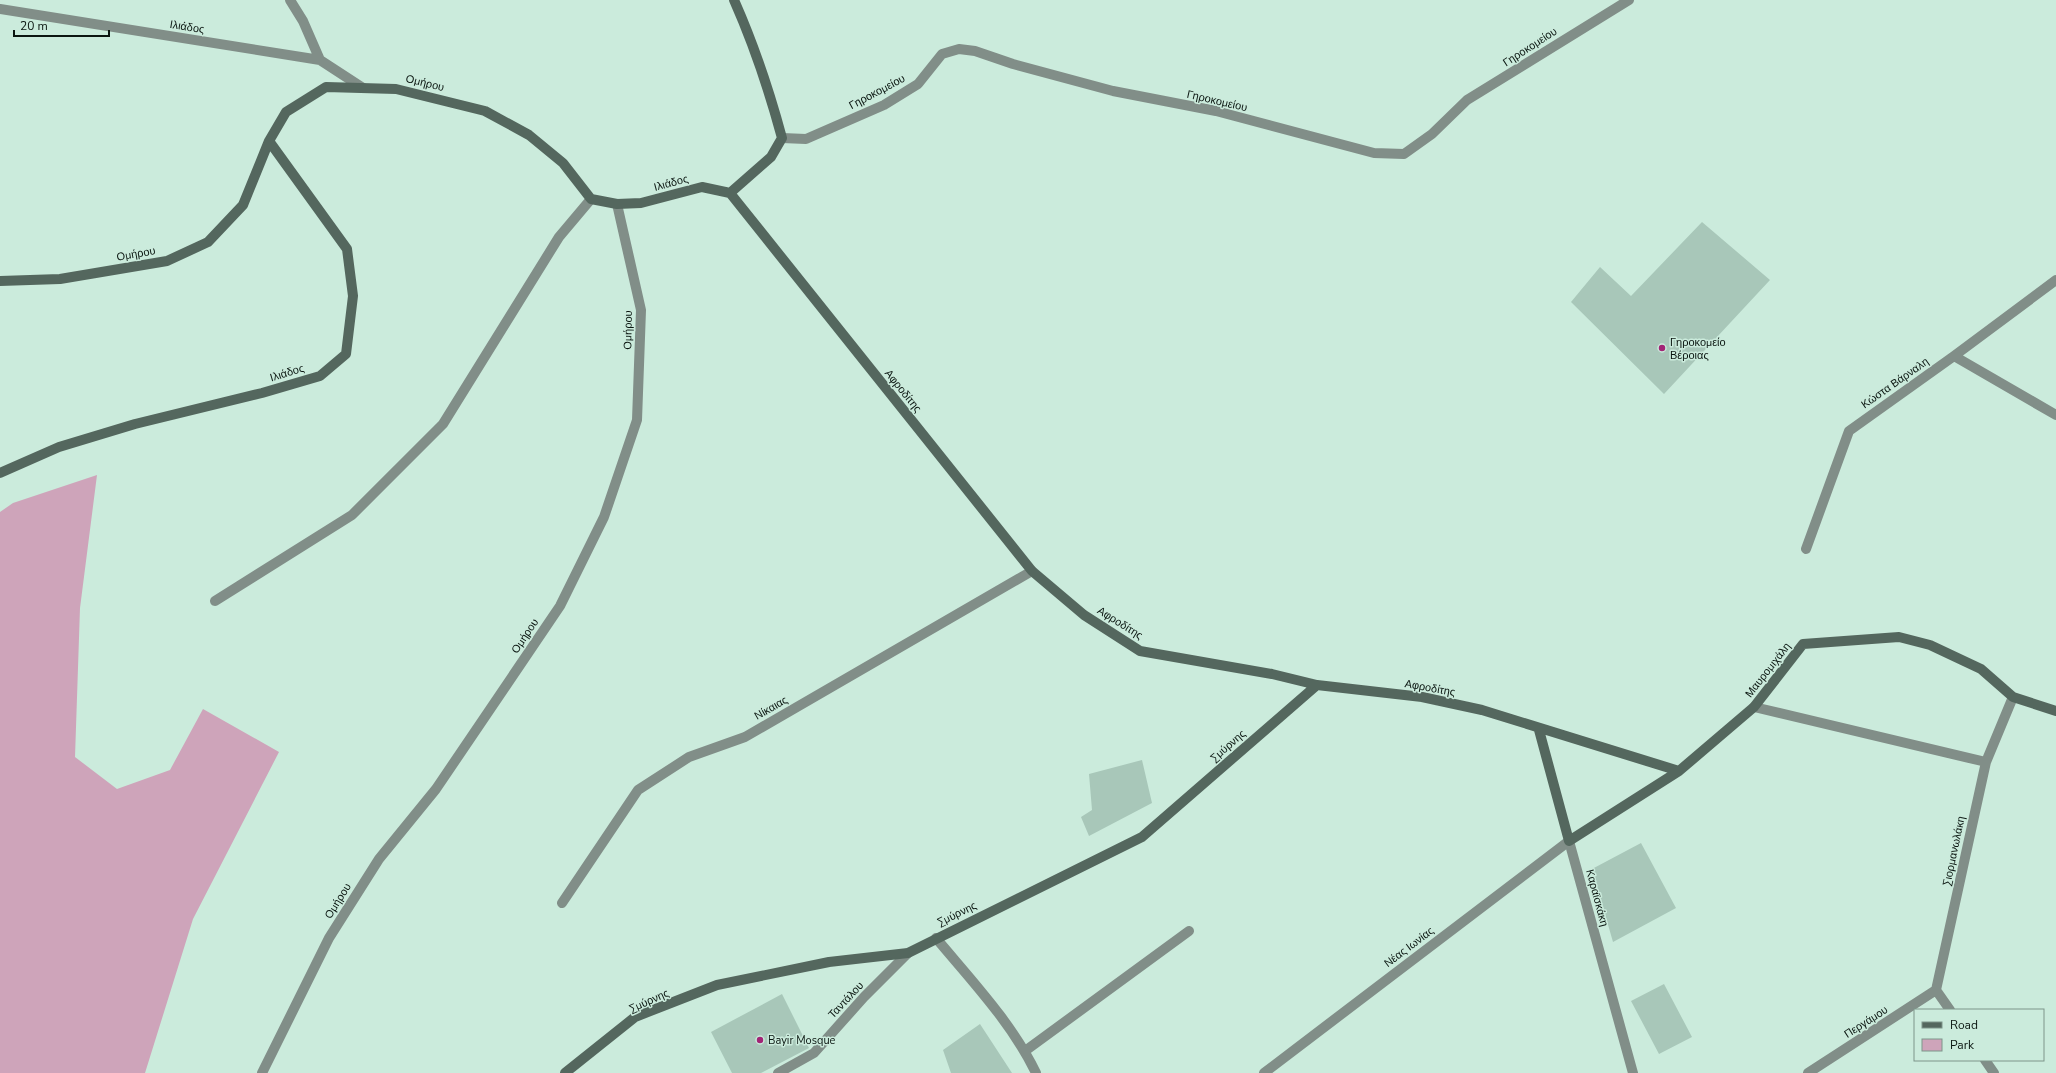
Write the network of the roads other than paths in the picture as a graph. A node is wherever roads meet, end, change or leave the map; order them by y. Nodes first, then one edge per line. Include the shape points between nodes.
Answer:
1 (290, 0) edge
2 (734, 0) edge
3 (1629, 0) edge
4 (0, 9) edge
5 (320, 60) junction
6 (363, 88) junction
7 (782, 138) junction
8 (269, 141) junction
9 (730, 193) junction
10 (591, 199) junction
11 (617, 204) junction
12 (2056, 280) edge
13 (0, 281) edge
14 (1954, 356) junction
15 (2056, 415) edge
16 (0, 473) edge
17 (1806, 549) dead end
18 (1032, 571) junction
19 (216, 601) dead end
20 (1317, 685) junction
21 (2013, 697) junction
22 (1754, 707) junction
23 (2056, 711) edge
24 (1539, 730) junction
25 (1986, 762) junction
26 (1679, 771) junction
27 (1569, 840) junction
28 (562, 903) dead end
29 (1190, 931) dead end
30 (936, 938) junction
31 (908, 953) junction
32 (1936, 990) junction
33 (1949, 1009) edge
34 (1025, 1052) junction
35 (1986, 1061) edge
36 (262, 1073) edge
37 (565, 1073) edge
38 (778, 1073) edge
39 (1036, 1073) edge
40 (1264, 1073) edge
41 (1633, 1073) edge
42 (1808, 1073) edge
43 (1994, 1073) edge

1 - 5 street via 303,21
2 - 7 street via 756,51
3 - 7 street, Γηροκομείου via 1467,100 1432,134 1404,154 1374,153 1216,111 1113,91 975,51 959,49 942,54 918,84 884,105 806,139
4 - 5 street, Ιλιάδος
5 - 6 street, Ιλιάδος
6 - 8 street, Ομήρου via 326,87 286,112
6 - 10 street, Ομήρου via 396,89 485,111 529,135 551,153 563,163
7 - 9 street via 771,157
8 - 13 street, Ομήρου via 244,205 208,242 167,261 60,279
8 - 16 street, Ιλιάδος via 347,249 353,296 346,354 320,376 135,424 59,447
9 - 11 street, Ιλιάδος via 702,187 641,203
9 - 18 street, Αφροδίτης
10 - 11 street
10 - 19 street via 560,237 442,424 352,515
11 - 36 street, Ομήρου via 641,310 637,420 604,517 560,606 436,789 379,859 329,938
12 - 14 street, Κώστα Βάρναλη
14 - 15 street
14 - 17 street, Κώστα Βάρναλη via 1848,431
18 - 20 street, Αφροδίτης via 1084,615 1140,651 1272,674
18 - 28 street, Νίκαιας via 744,737 689,757 638,790
20 - 24 street, Αφροδίτης via 1422,697 1482,710
20 - 30 street, Σμύρνης via 1142,837
21 - 22 street, Μαυρομιχάλη via 1981,670 1930,645 1899,637 1803,644
21 - 23 street, Μαυρομιχάλη
21 - 25 street, Σιορμανωλάκη
22 - 25 street
22 - 26 street, Μαυρομιχάλη
24 - 26 street, Αφροδίτης
24 - 27 street, Καραϊσκάκη
25 - 32 street, Σιορμανωλάκη
26 - 27 street, Μαυρομιχάλη
27 - 40 street, Νέας Ιωνίας
27 - 41 street, Καραϊσκάκη
29 - 34 street
30 - 31 street, Σμύρνης
30 - 34 street
31 - 37 street, Σμύρνης via 829,962 717,985 635,1017
31 - 38 street, Ταντάλου via 864,996 814,1053
32 - 33 street
32 - 42 street, Περγάμου
34 - 39 street
35 - 43 street

